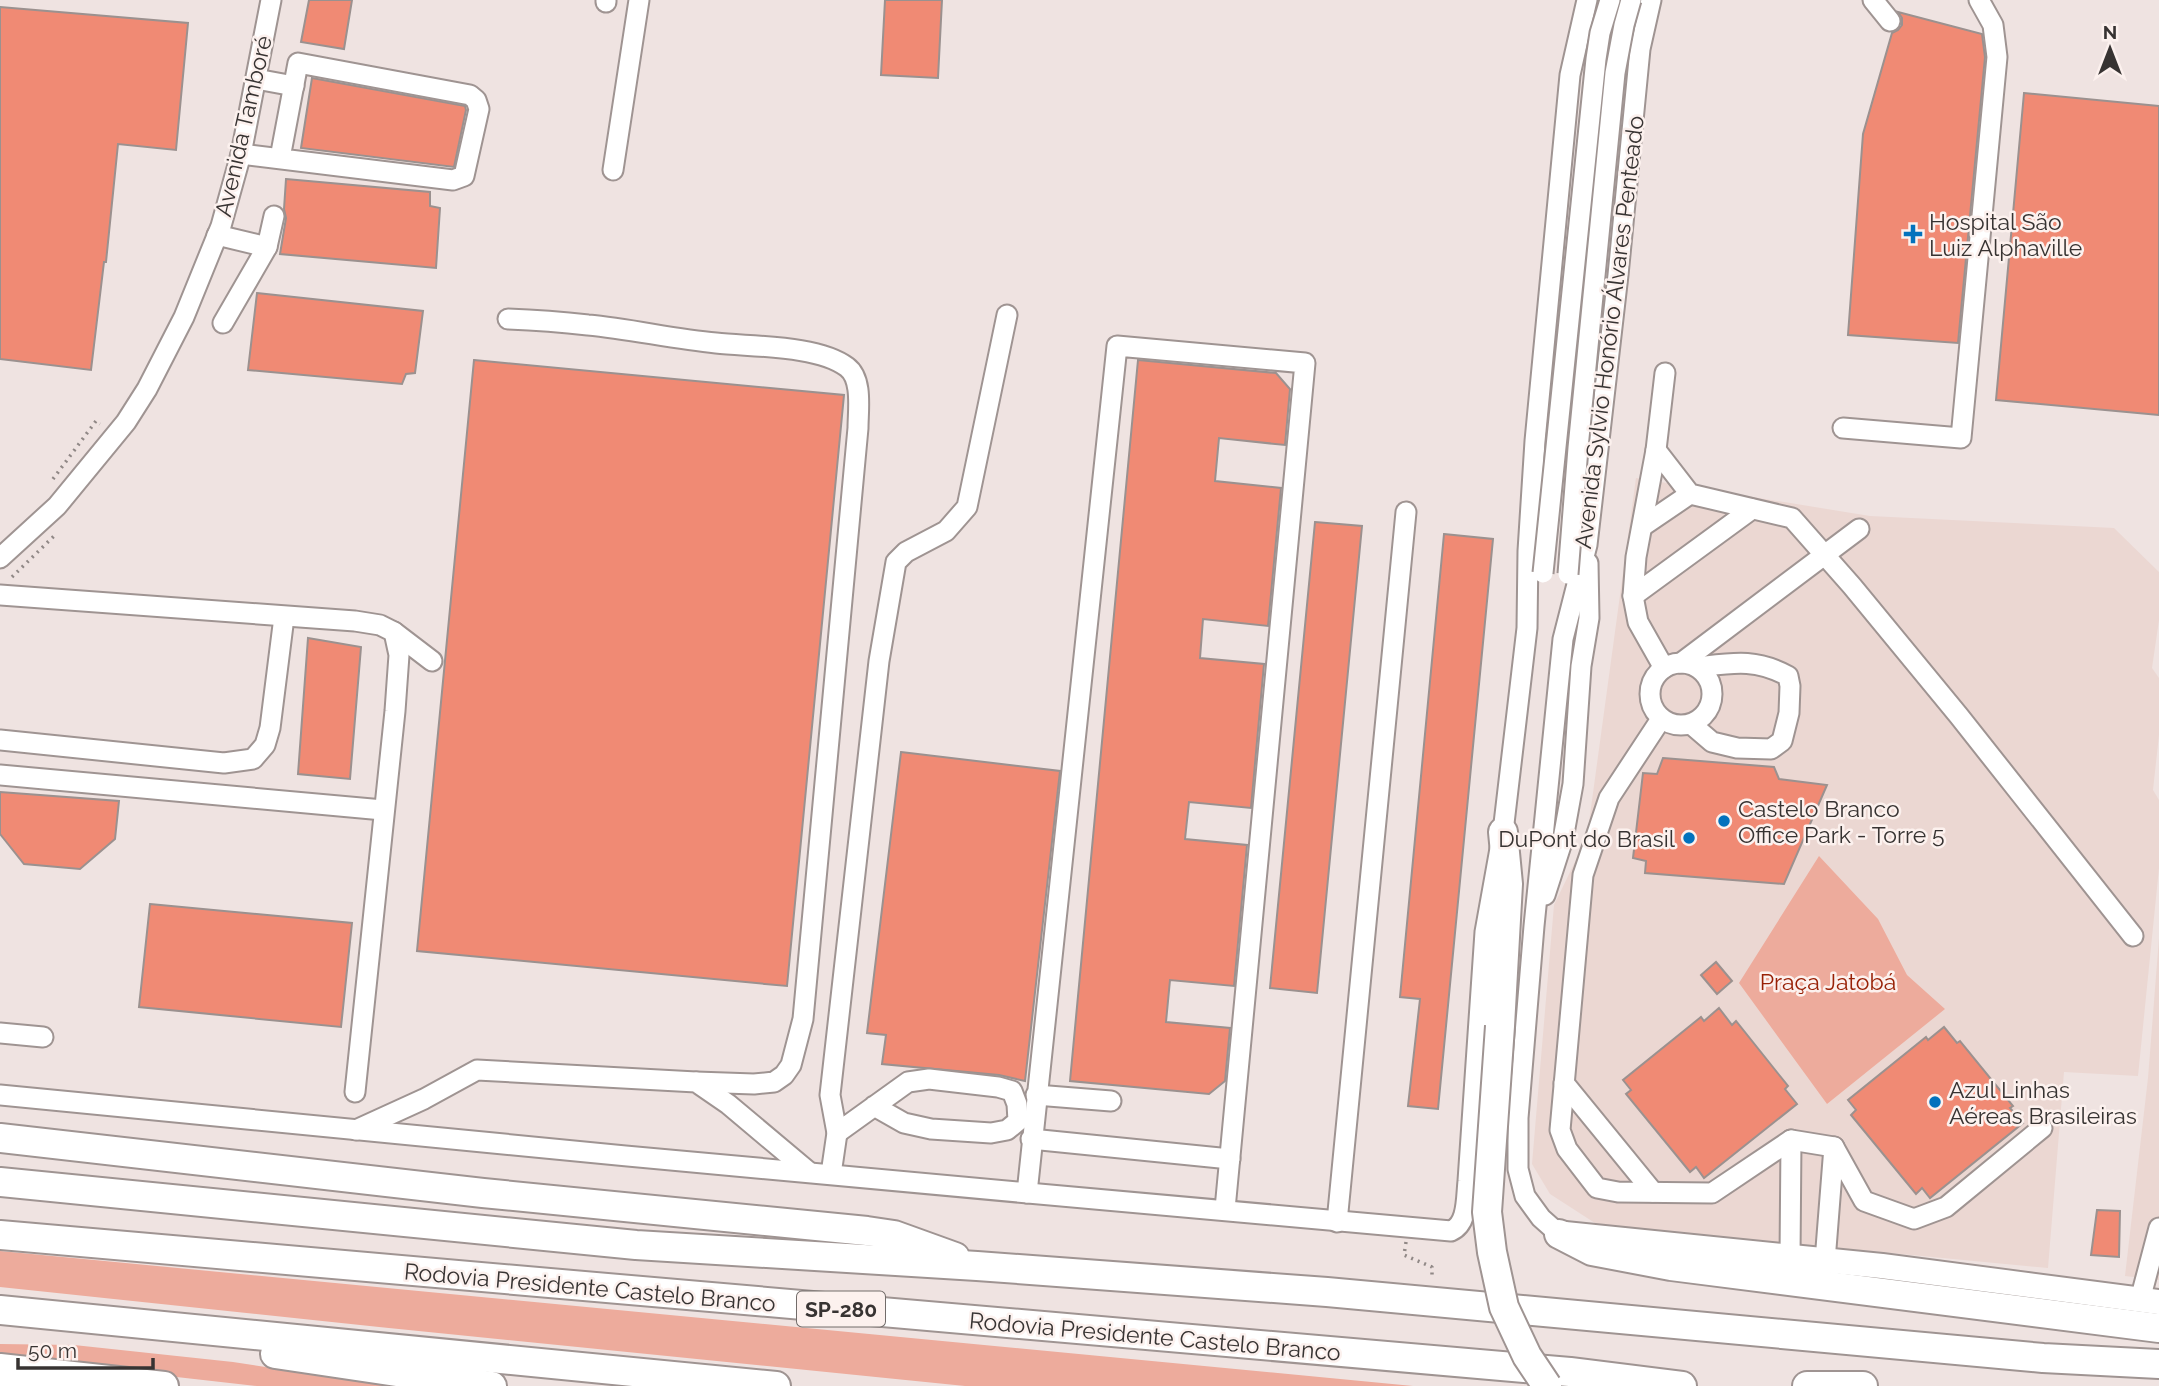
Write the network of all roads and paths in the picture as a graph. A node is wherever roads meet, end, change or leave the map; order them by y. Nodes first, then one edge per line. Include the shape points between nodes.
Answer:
1 (271, 0) edge
2 (639, 0) edge
3 (1587, 0) edge
4 (1610, 0) edge
5 (1631, 0) edge
6 (1651, 0) edge
7 (1872, 0) edge
8 (1979, 0) edge
9 (1890, 21) dead end
10 (1578, 37) junction
11 (1640, 48) junction
12 (256, 79) junction
13 (293, 86) junction
14 (241, 154) junction
15 (280, 158) junction
16 (613, 170) dead end
17 (274, 216) dead end
18 (217, 235) junction
19 (267, 247) junction
20 (1007, 315) dead end
21 (508, 319) dead end
22 (223, 323) dead end
23 (1665, 373) dead end
24 (1843, 428) dead end
25 (1656, 450) junction
26 (1690, 494) junction
27 (1752, 509) junction
28 (1406, 512) dead end
29 (1643, 526) junction
30 (1859, 528) dead end
31 (1587, 545) junction
32 (1824, 554) junction
33 (0, 558) edge
34 (0, 595) edge
35 (1633, 596) junction
36 (284, 617) junction
37 (1527, 628) junction
38 (394, 632) junction
39 (1563, 639) junction
40 (432, 661) dead end
41 (1681, 666) junction
42 (1661, 719) junction
43 (1691, 724) junction
44 (0, 740) edge
45 (0, 775) edge
46 (383, 810) junction
47 (1503, 832) junction
48 (1534, 926) junction
49 (2133, 936) dead end
50 (0, 1033) edge
51 (43, 1037) dead end
52 (696, 1082) junction
53 (1564, 1083) junction
54 (355, 1092) dead end
55 (0, 1095) edge
56 (1035, 1095) junction
57 (1111, 1101) dead end
58 (874, 1106) junction
59 (2042, 1128) dead end
60 (355, 1130) junction
61 (837, 1133) junction
62 (0, 1138) edge
63 (1031, 1139) junction
64 (1791, 1140) junction
65 (1834, 1147) junction
66 (1230, 1159) junction
67 (809, 1172) junction
68 (831, 1174) junction
69 (0, 1182) edge
70 (1653, 1192) junction
71 (1027, 1193) junction
72 (1225, 1209) junction
73 (1337, 1222) junction
74 (1407, 1226) junction
75 (2159, 1228) edge
76 (1559, 1234) junction
77 (0, 1235) edge
78 (1790, 1257) junction
79 (1825, 1261) junction
80 (977, 1266) junction
81 (1432, 1275) dead end
82 (2150, 1301) edge
83 (0, 1310) edge
84 (73, 1316) junction
85 (2159, 1328) edge
86 (2159, 1364) edge
87 (0, 1368) edge
88 (0, 1385) edge
89 (29, 1386) edge
90 (164, 1386) edge
91 (492, 1386) edge
92 (776, 1386) edge
93 (1546, 1386) edge
94 (1682, 1386) edge
95 (1807, 1386) edge
96 (1863, 1386) edge

1 - 12 street, Avenida Tamboré
2 - 16 street
3 - 10 street
4 - 37 street, bridge via 1596,59 1543,573
5 - 39 street, bridge via 1615,73
6 - 11 street, Avenida Sylvio Honório Álvares Penteado
7 - 9 street
8 - 24 street via 1993,25 1997,57 1961,438
10 - 11 street
10 - 37 street via 1570,75 1535,441
11 - 31 street, Avenida Sylvio Honório Álvares Penteado
12 - 13 street
12 - 14 street, Avenida Tamboré
13 - 15 street
13 - 15 street via 298,63 470,94 479,109 478,121 464,176 453,180
14 - 15 street
14 - 18 street, Avenida Tamboré
17 - 19 street
18 - 19 street
18 - 33 street, Avenida Tamboré via 184,317 126,422 57,506
19 - 22 street
20 - 61 street via 967,506 946,531 896,562 879,661 830,1095
21 - 52 street via 808,353 850,368 858,387 858,428 803,1019 791,1065 774,1082
23 - 25 street
25 - 26 street
25 - 29 street
26 - 27 street
26 - 29 street
27 - 32 street via 1792,518
27 - 35 street
28 - 73 street
29 - 35 street
30 - 32 street
31 - 39 street, Avenida Sylvio Honório Álvares Penteado
31 - 48 street via 1590,589 1573,784 1563,839
32 - 41 street
32 - 49 street
34 - 36 street
35 - 41 street via 1638,622
36 - 38 street via 355,621
36 - 44 street via 270,728 265,745 253,759 224,762
37 - 47 street
38 - 40 street
38 - 46 street via 398,674
39 - 48 street, Avenida Sylvio Honório Álvares Penteado
41 - 42 street via 1652,681 1650,701
41 - 43 street via 1710,682 1712,703 1701,719
41 - 43 street via 1741,662 1769,666 1788,676 1790,686 1782,741 1771,749 1712,742
42 - 43 street via 1681,726
42 - 53 street via 1609,799 1583,874
45 - 46 street
46 - 54 street
47 - 74 street via 1485,932 1463,1221 1451,1231
47 - 93 highway, bridge via 1508,884 1487,1212 1504,1307
48 - 76 street, Avenida Sylvio Honório Álvares Penteado via 1518,1169 1533,1210
50 - 51 street
52 - 60 street via 477,1070
52 - 67 street
53 - 70 street
53 - 70 street via 1560,1130 1567,1149 1597,1188
55 - 60 street
56 - 57 street
56 - 63 street
56 - 66 street via 1117,346 1304,363
58 - 58 street via 908,1082 929,1079 1012,1091 1018,1121 1007,1130 991,1133 931,1129 904,1123
58 - 61 street
59 - 65 street via 1946,1207 1914,1219 1864,1201
60 - 67 street
61 - 68 street
62 - 80 highway via 867,1231 917,1242
63 - 66 street
63 - 71 street
64 - 65 street
64 - 70 street via 1712,1193
64 - 78 street
65 - 79 street
66 - 72 street
67 - 68 street
68 - 71 street
69 - 80 highway via 636,1245
71 - 72 street
72 - 73 street
73 - 74 street
74 - 81 path via 1405,1255 1432,1268
75 - 82 street
76 - 78 main road
76 - 85 highway via 1592,1251 1671,1266
77 - 94 highway, Rodovia Presidente Castelo Branco / SP-280 via 1570,1372
78 - 79 main road
79 - 82 main road
80 - 86 highway via 1327,1292 2043,1358
83 - 84 highway
84 - 91 highway via 272,1354
84 - 92 highway
87 - 90 highway
88 - 89 main road
95 - 96 highway

